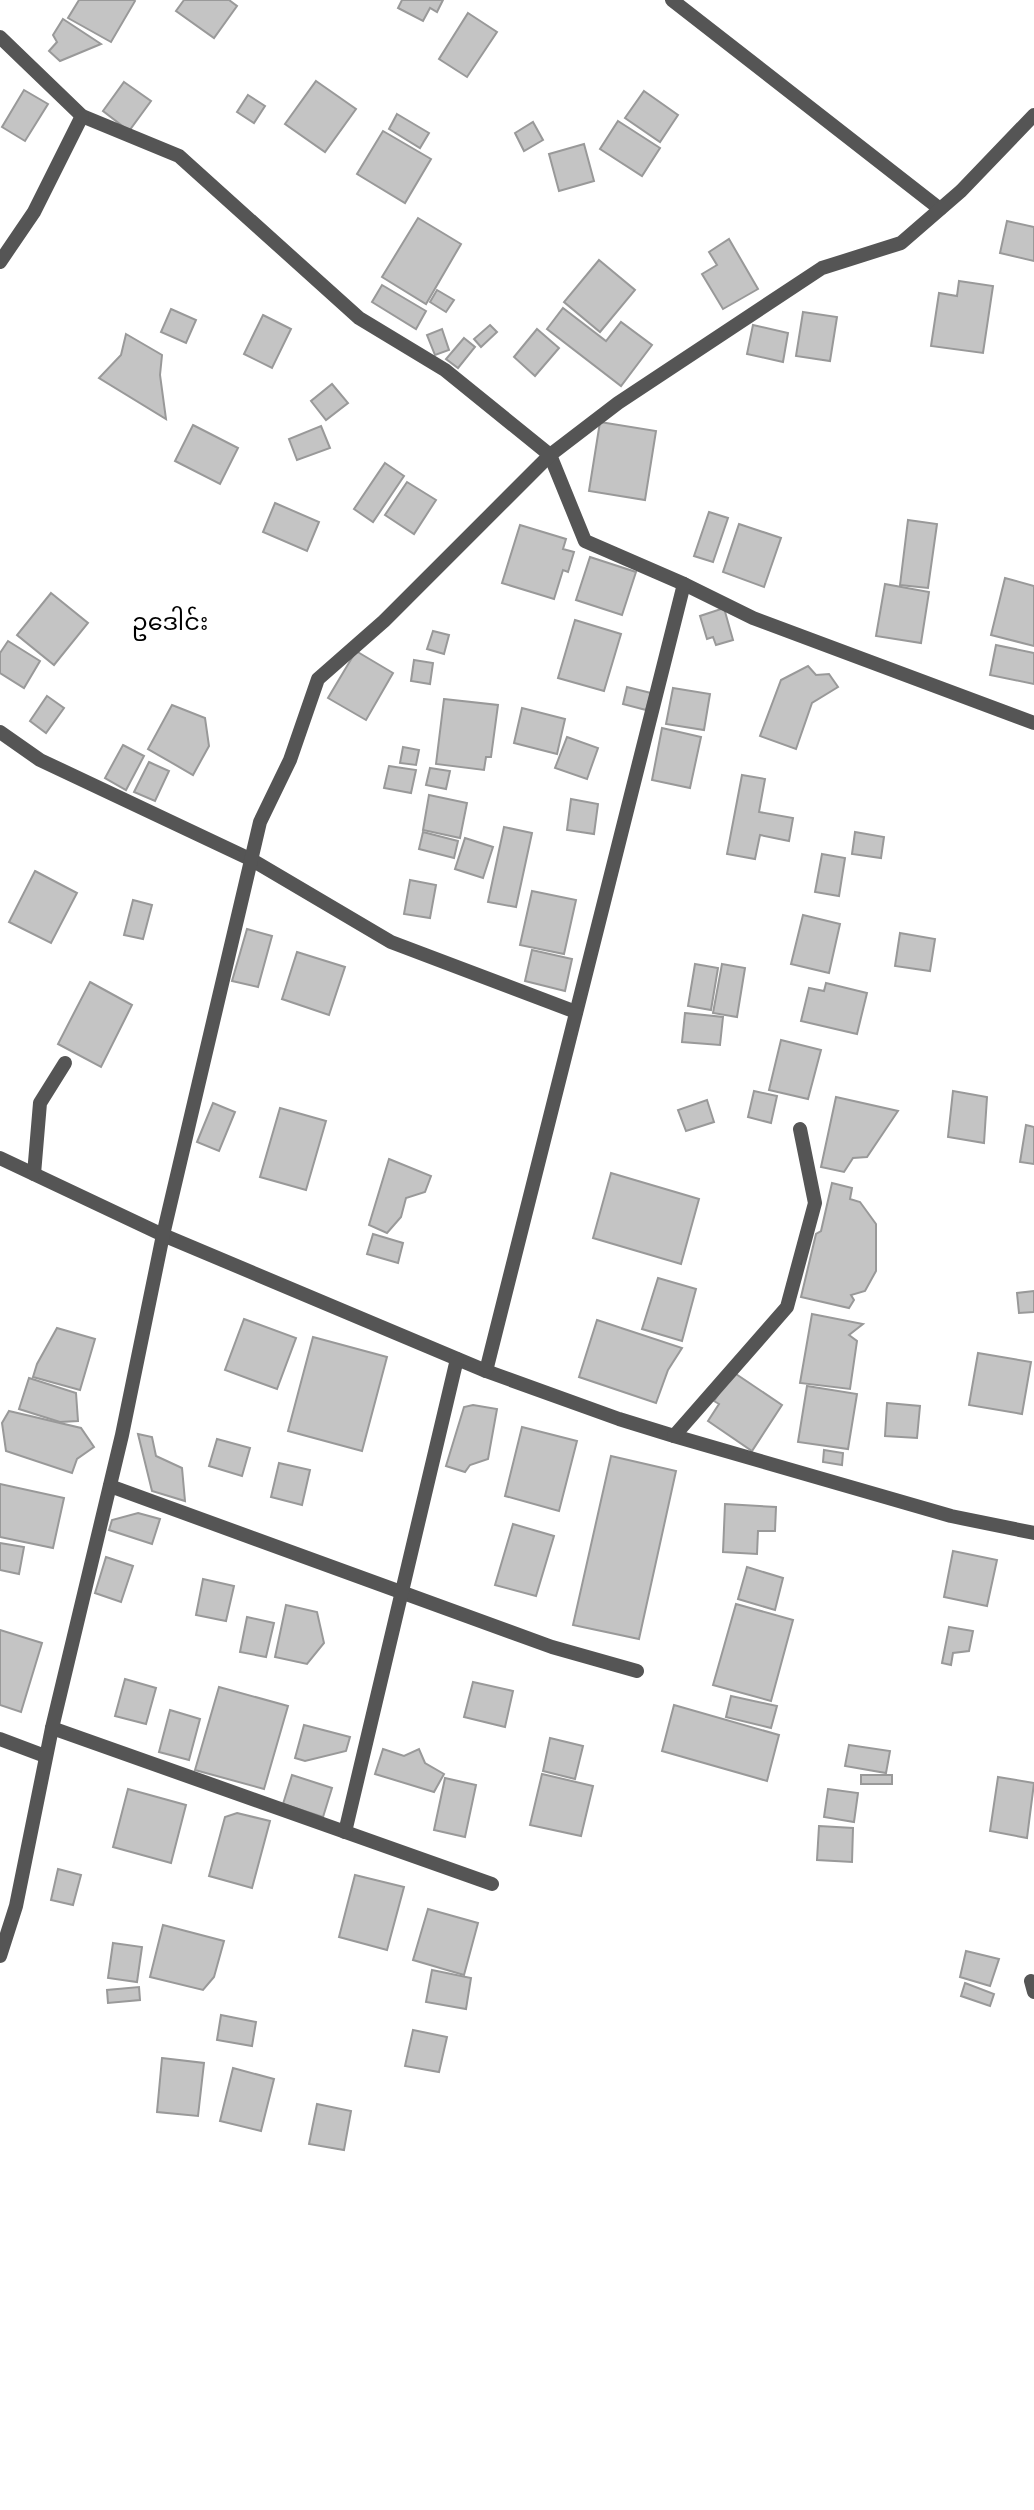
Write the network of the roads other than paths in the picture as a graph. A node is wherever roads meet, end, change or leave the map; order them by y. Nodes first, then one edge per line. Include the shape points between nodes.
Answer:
1 (672, 0) edge
2 (0, 37) edge
3 (82, 116) junction
4 (1034, 116) edge
5 (940, 209) junction
6 (0, 262) edge
7 (550, 455) junction
8 (684, 584) junction
9 (1034, 723) edge
10 (0, 732) edge
11 (252, 860) junction
12 (576, 1012) junction
13 (65, 1063) dead end
14 (800, 1129) dead end
15 (0, 1158) edge
16 (34, 1174) junction
17 (163, 1235) junction
18 (457, 1359) junction
19 (486, 1371) junction
20 (674, 1436) junction
21 (110, 1486) junction
22 (1034, 1533) edge
23 (400, 1592) junction
24 (637, 1671) dead end
25 (51, 1728) junction
26 (0, 1739) edge
27 (45, 1756) junction
28 (345, 1832) junction
29 (492, 1884) dead end
30 (0, 1956) edge

1 - 5 street
2 - 3 street
3 - 6 street via 34,212
3 - 7 street via 179,156 359,318 445,370
4 - 5 street
5 - 7 street via 901,243 822,268 618,402
7 - 8 street via 585,541
7 - 11 street via 384,621 318,679 290,760 260,822
8 - 9 street via 777,627
8 - 12 street
10 - 11 street via 40,760
11 - 12 street via 391,942
11 - 17 street
12 - 19 street
13 - 16 street via 40,1103
14 - 20 street via 815,1203 787,1307
15 - 16 street
16 - 17 street
17 - 18 street
17 - 21 street
18 - 19 street
18 - 23 street
19 - 20 street
20 - 22 street via 951,1516
21 - 23 street
21 - 25 street
23 - 24 street via 552,1647
23 - 28 street
25 - 27 street
25 - 28 street
26 - 27 street
27 - 30 street via 16,1906
28 - 29 street

